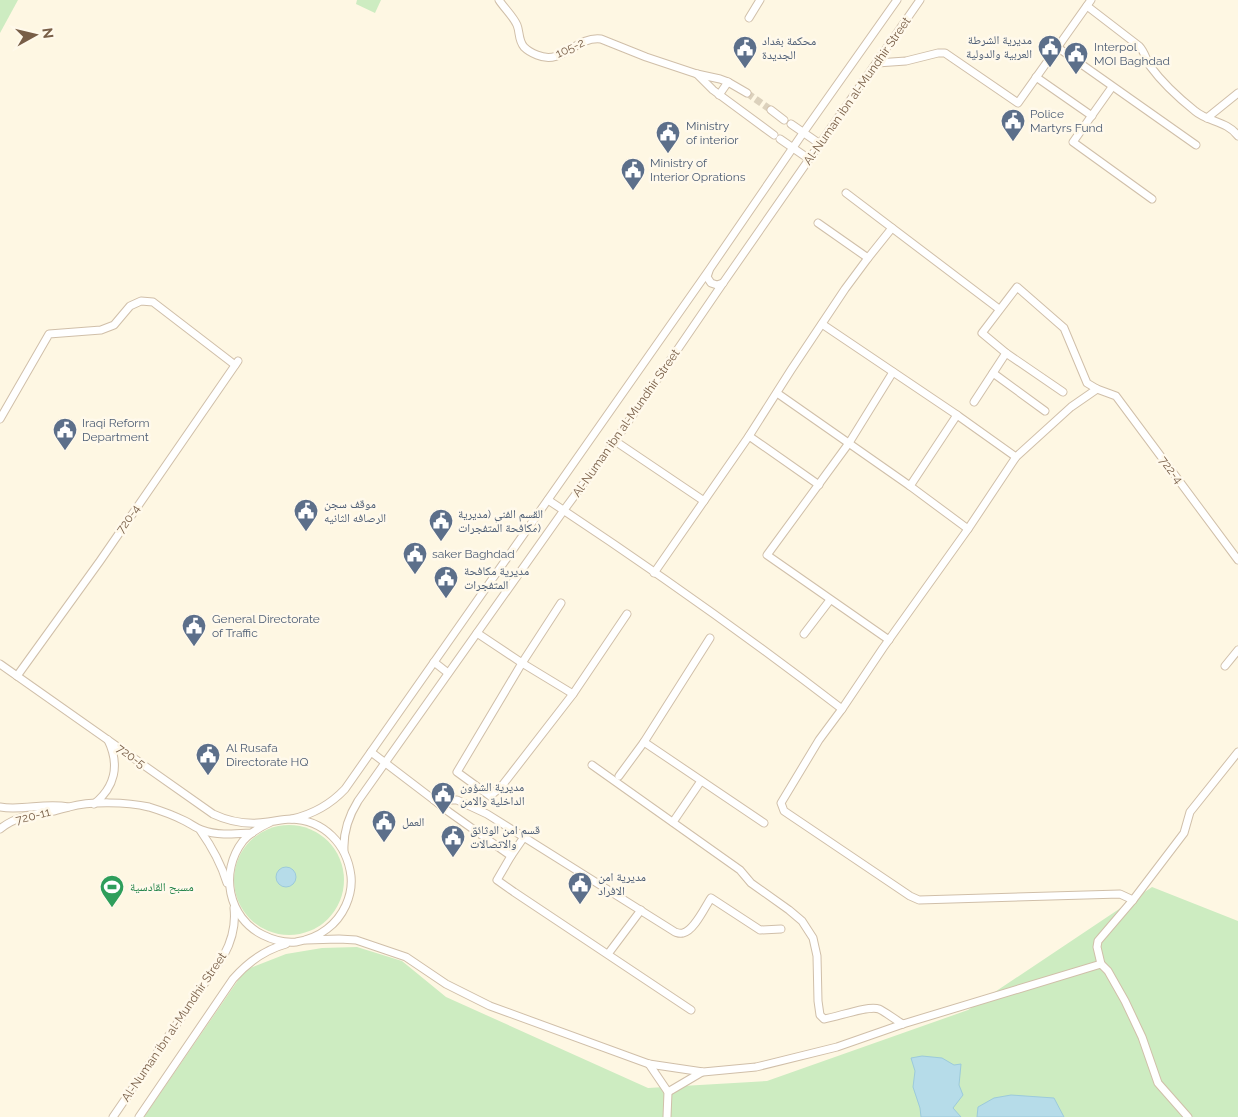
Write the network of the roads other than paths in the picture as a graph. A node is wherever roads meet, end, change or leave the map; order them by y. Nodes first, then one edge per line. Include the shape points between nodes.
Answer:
1 (499, 0) edge
2 (760, 0) edge
3 (898, 0) edge
4 (920, 0) edge
5 (1089, 3) edge
6 (749, 18) dead end
7 (1057, 47) junction
8 (877, 63) junction
9 (697, 74) junction
10 (1036, 77) junction
11 (728, 82) junction
12 (1112, 87) junction
13 (1238, 93) edge
14 (719, 94) junction
15 (747, 94) tunnel mouth
16 (771, 110) tunnel mouth
17 (1092, 116) junction
18 (1207, 118) junction
19 (784, 120) dead end
20 (791, 124) dead end
21 (803, 133) junction
22 (1238, 136) edge
23 (820, 144) junction
24 (1196, 145) dead end
25 (793, 148) junction
26 (809, 159) junction
27 (846, 193) dead end
28 (1152, 198) dead end
29 (818, 223) dead end
30 (892, 228) junction
31 (868, 258) junction
32 (709, 270) junction
33 (723, 283) junction
34 (999, 309) junction
35 (822, 324) junction
36 (1006, 353) junction
37 (893, 372) junction
38 (993, 373) junction
39 (1097, 389) junction
40 (1063, 392) dead end
41 (777, 393) junction
42 (974, 402) dead end
43 (1045, 411) dead end
44 (957, 415) junction
45 (0, 419) edge
46 (749, 436) junction
47 (616, 441) junction
48 (849, 442) junction
49 (1016, 457) junction
50 (819, 484) junction
51 (910, 486) junction
52 (548, 500) junction
53 (704, 501) junction
54 (564, 510) junction
55 (968, 529) junction
56 (1238, 560) edge
57 (654, 573) junction
58 (830, 600) junction
59 (561, 603) dead end
60 (627, 614) dead end
61 (477, 633) junction
62 (804, 634) dead end
63 (710, 638) dead end
64 (889, 640) junction
65 (1238, 650) edge
66 (434, 662) junction
67 (522, 663) junction
68 (0, 664) edge
69 (1225, 666) dead end
70 (448, 674) junction
71 (17, 676) junction
72 (573, 694) junction
73 (842, 709) junction
74 (108, 740) junction
75 (644, 742) junction
76 (370, 752) junction
77 (1238, 752) edge
78 (384, 763) junction
79 (592, 765) dead end
80 (619, 776) dead end
81 (702, 781) junction
82 (434, 800) junction
83 (94, 804) junction
84 (68, 807) junction
85 (0, 808) edge
86 (15, 809) junction
87 (17, 818) junction
88 (292, 819) junction
89 (271, 822) junction
90 (673, 822) junction
91 (764, 822) dead end
92 (0, 829) edge
93 (200, 830) junction
94 (252, 833) junction
95 (524, 837) junction
96 (344, 851) junction
97 (511, 856) junction
98 (230, 892) junction
99 (1133, 900) junction
100 (234, 905) junction
101 (641, 910) junction
102 (781, 929) dead end
103 (306, 940) junction
104 (292, 942) junction
105 (608, 954) junction
106 (1101, 964) junction
107 (691, 1010) dead end
108 (902, 1024) junction
109 (648, 1064) junction
110 (703, 1072) junction
111 (668, 1092) junction
112 (113, 1117) edge
113 (139, 1117) edge
114 (667, 1117) edge
115 (1188, 1117) edge

1 - 9 street, 105-2 via 517,25 524,46 536,54 555,57 586,40 596,39
2 - 6 street
3 - 21 street, Al-Numan ibn al-Mundhir Street
4 - 8 street, Al-Numan ibn al-Mundhir Street
5 - 7 street
5 - 18 street via 1143,50 1151,67 1174,92 1195,112
7 - 10 street
7 - 12 street
8 - 10 street via 944,53 1018,103
8 - 23 street, Al-Numan ibn al-Mundhir Street
9 - 11 street, 105-2
9 - 14 street, 105-2
10 - 17 street
11 - 14 street
11 - 15 street, 105-2
12 - 17 street
12 - 24 street
13 - 18 street
14 - 25 street, 105-2
16 - 19 street
17 - 28 street via 1073,142
18 - 22 street via 1226,125
20 - 21 street
21 - 23 street
21 - 25 street, Al-Numan ibn al-Mundhir Street
23 - 26 street, Al-Numan ibn al-Mundhir Street
25 - 26 street, 105-2
25 - 32 street, Al-Numan ibn al-Mundhir Street
26 - 33 street, Al-Numan ibn al-Mundhir Street
27 - 30 street
29 - 31 street
30 - 31 street
30 - 34 street
31 - 35 street
32 - 33 street via 711,283
32 - 52 street, Al-Numan ibn al-Mundhir Street
33 - 47 street, Al-Numan ibn al-Mundhir Street
34 - 36 street via 982,333
34 - 39 street via 1017,287 1064,328 1087,383
35 - 37 street
35 - 41 street
36 - 38 street
36 - 40 street
37 - 44 street
37 - 48 street
38 - 42 street
38 - 43 street
39 - 49 street via 1071,407
39 - 56 street, 722-4 via 1116,396
41 - 46 street
41 - 48 street
44 - 49 street
44 - 51 street
45 - 71 street, 720-4 via 49,334 101,330 114,325 130,306 141,301 153,302 236,363
46 - 50 street
46 - 53 street
47 - 53 street
47 - 54 street, Al-Numan ibn al-Mundhir Street
48 - 50 street
48 - 51 street
49 - 55 street
50 - 58 street via 767,555
51 - 55 street
52 - 54 street
52 - 66 street, Al-Numan ibn al-Mundhir Street
53 - 57 street
54 - 57 street
54 - 61 street, Al-Numan ibn al-Mundhir Street
55 - 64 street
57 - 73 street
58 - 62 street
58 - 64 street
59 - 67 street
60 - 72 street
61 - 67 street
61 - 70 street, Al-Numan ibn al-Mundhir Street
63 - 75 street
64 - 73 street
65 - 69 street
66 - 70 street
66 - 76 street, Al-Numan ibn al-Mundhir Street
67 - 72 street
67 - 72 street via 457,772 490,796 501,787
68 - 71 street, 720-5
70 - 78 street, Al-Numan ibn al-Mundhir Street
71 - 74 street, 720-5
73 - 99 street via 819,740 781,803 782,807 910,896 919,900 1120,894
74 - 83 street via 114,757 114,775 107,792
74 - 89 street, 720-5 via 213,814 239,822
75 - 80 street
75 - 81 street
76 - 78 street
76 - 88 street, Al-Numan ibn al-Mundhir Street via 334,800 312,813
77 - 99 street via 1190,812 1184,833
78 - 82 street
78 - 96 street, Al-Numan ibn al-Mundhir Street via 349,817
79 - 90 street
81 - 90 street
81 - 91 street
82 - 95 street via 456,800 487,814
82 - 97 street
83 - 84 street
83 - 93 street via 147,807 175,816
84 - 86 street
84 - 87 street, 720-11
85 - 86 street
86 - 87 street
87 - 92 street, 720-11
88 - 89 street
88 - 96 street via 316,825 337,840
89 - 94 street
90 - 108 street via 740,870 751,883 802,921 813,938 817,956 820,1015 834,1018 878,1008
93 - 94 street via 221,834
93 - 98 street via 218,860
94 - 98 street via 240,845 233,860
95 - 97 street
95 - 101 street
96 - 103 street via 352,881 343,912 321,934
97 - 105 street via 498,880
98 - 100 street
99 - 106 street via 1098,941
100 - 104 street via 257,932 274,940
100 - 112 street, Al-Numan ibn al-Mundhir Street via 232,939 224,955
101 - 102 street via 675,932 685,933 711,898 760,930
101 - 105 street
103 - 104 street
103 - 109 street via 356,940 406,957 446,984 490,1006
104 - 113 street, Al-Numan ibn al-Mundhir Street via 259,955 233,979
105 - 107 street
106 - 108 street
106 - 115 street via 1125,1001 1158,1083
108 - 110 street via 837,1047 756,1067
109 - 110 street
109 - 111 street
110 - 111 street
111 - 114 street

